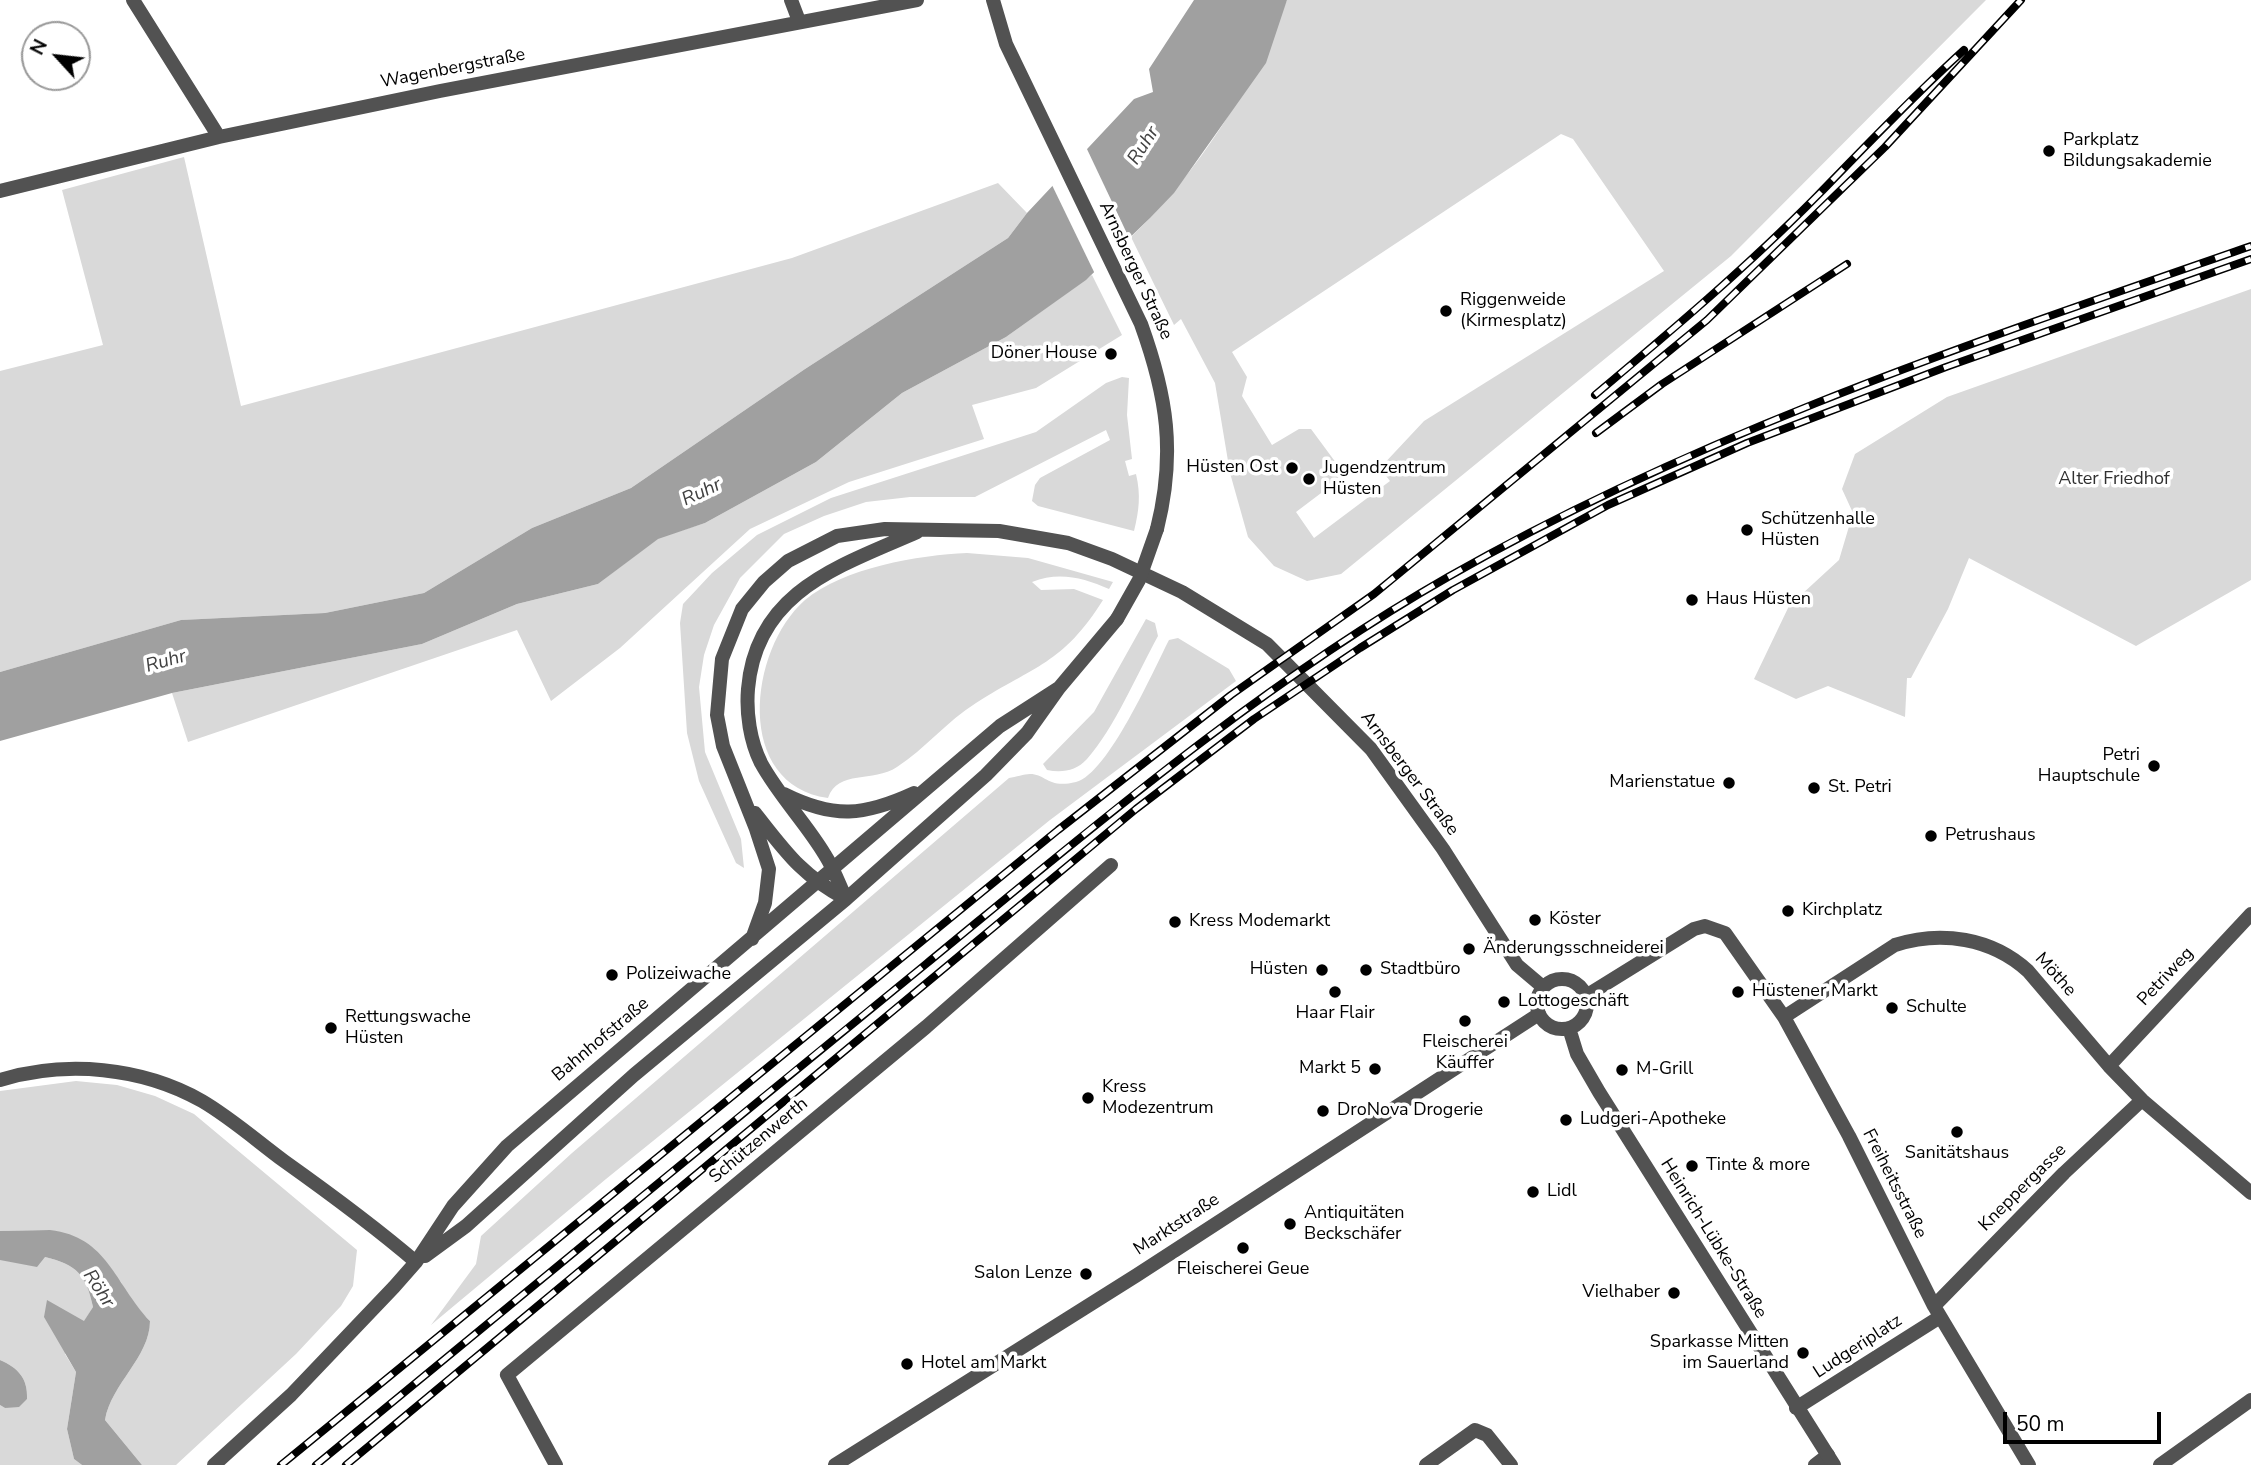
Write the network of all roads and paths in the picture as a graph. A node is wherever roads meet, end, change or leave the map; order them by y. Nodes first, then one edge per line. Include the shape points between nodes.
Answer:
1 (133, 0) edge
2 (790, 0) edge
3 (917, 0) edge
4 (993, 0) edge
5 (799, 21) junction
6 (219, 137) junction
7 (0, 191) edge
8 (922, 530) junction
9 (1059, 688) junction
10 (928, 786) junction
11 (780, 792) junction
12 (745, 801) junction
13 (1111, 865) dead end
14 (833, 870) junction
15 (817, 884) junction
16 (846, 899) junction
17 (2251, 914) edge
18 (752, 939) junction
19 (1543, 986) junction
20 (1586, 996) junction
21 (1539, 1014) junction
22 (1784, 1017) junction
23 (1569, 1028) junction
24 (2109, 1066) junction
25 (0, 1080) edge
26 (2142, 1100) junction
27 (2251, 1194) edge
28 (416, 1262) junction
29 (1937, 1312) junction
30 (2251, 1400) edge
31 (1796, 1408) junction
32 (857, 1459) edge
33 (1831, 1460) edge
34 (214, 1465) edge
35 (556, 1465) edge
36 (835, 1465) edge
37 (1426, 1465) edge
38 (1511, 1465) edge
39 (1815, 1465) edge
40 (2029, 1465) edge
41 (2160, 1465) edge

1 - 6 street
2 - 5 street
3 - 5 street, Wagenbergstraße
4 - 9 street, Arnsberger Straße, bridge via 1006,44 1141,324 1157,369 1168,436 1167,481 1139,580 1117,619
5 - 6 street, Wagenbergstraße
6 - 7 street, Wagenbergstraße
8 - 11 street, Arnsberger Straße via 811,581 778,611 760,642 749,677 748,711 761,761
8 - 12 street, Arnsberger Straße via 861,531 818,544 776,571 742,609 722,659 717,701 723,746
8 - 19 street, Arnsberger Straße via 999,531 1068,543 1176,589 1267,644 1371,749 1443,849 1517,965
9 - 10 street, Arnsberger Straße via 1010,718
9 - 16 street, Arnsberger Straße via 1014,748
10 - 11 street, Arnsberger Straße via 892,804 850,813 815,808
10 - 14 street, Arnsberger Straße
11 - 14 street, Arnsberger Straße
12 - 15 street
12 - 18 street, Arnsberger Straße via 769,869 765,903
13 - 35 street, Schützenwerth via 926,1027 507,1375
14 - 15 street, Bahnhofstraße
14 - 16 street
15 - 16 street
15 - 18 street, Bahnhofstraße
16 - 28 street, Bahnhofstraße via 634,1074 466,1226
17 - 24 street, Petriweg
18 - 28 street, Bahnhofstraße via 507,1146 453,1206
19 - 20 street via 1563,978 1577,984
19 - 21 street via 1536,1000
20 - 22 street, Freiheitsstraße via 1705,926 1734,943
20 - 23 street via 1585,1012
21 - 23 street via 1551,1027
21 - 32 street, Marktstraße
22 - 24 street, Möthe via 1895,945 1972,940 2015,960
22 - 29 street, Freiheitsstraße
23 - 31 street, Heinrich-Lübke-Straße via 1577,1054
24 - 26 street, Möthe
25 - 28 street via 28,1071 81,1068 123,1073 172,1087 219,1112
26 - 27 street, Möthe
26 - 29 street, Kneppergasse via 2064,1173
28 - 34 street, Bahnhofstraße via 291,1395
29 - 31 street, Ludgeriplatz
29 - 40 street, Freiheitsstraße
30 - 41 street
31 - 33 street, Heinrich-Lübke-Straße
32 - 36 street, Marktstraße
33 - 39 street
37 - 38 street via 1475,1430 1487,1435

